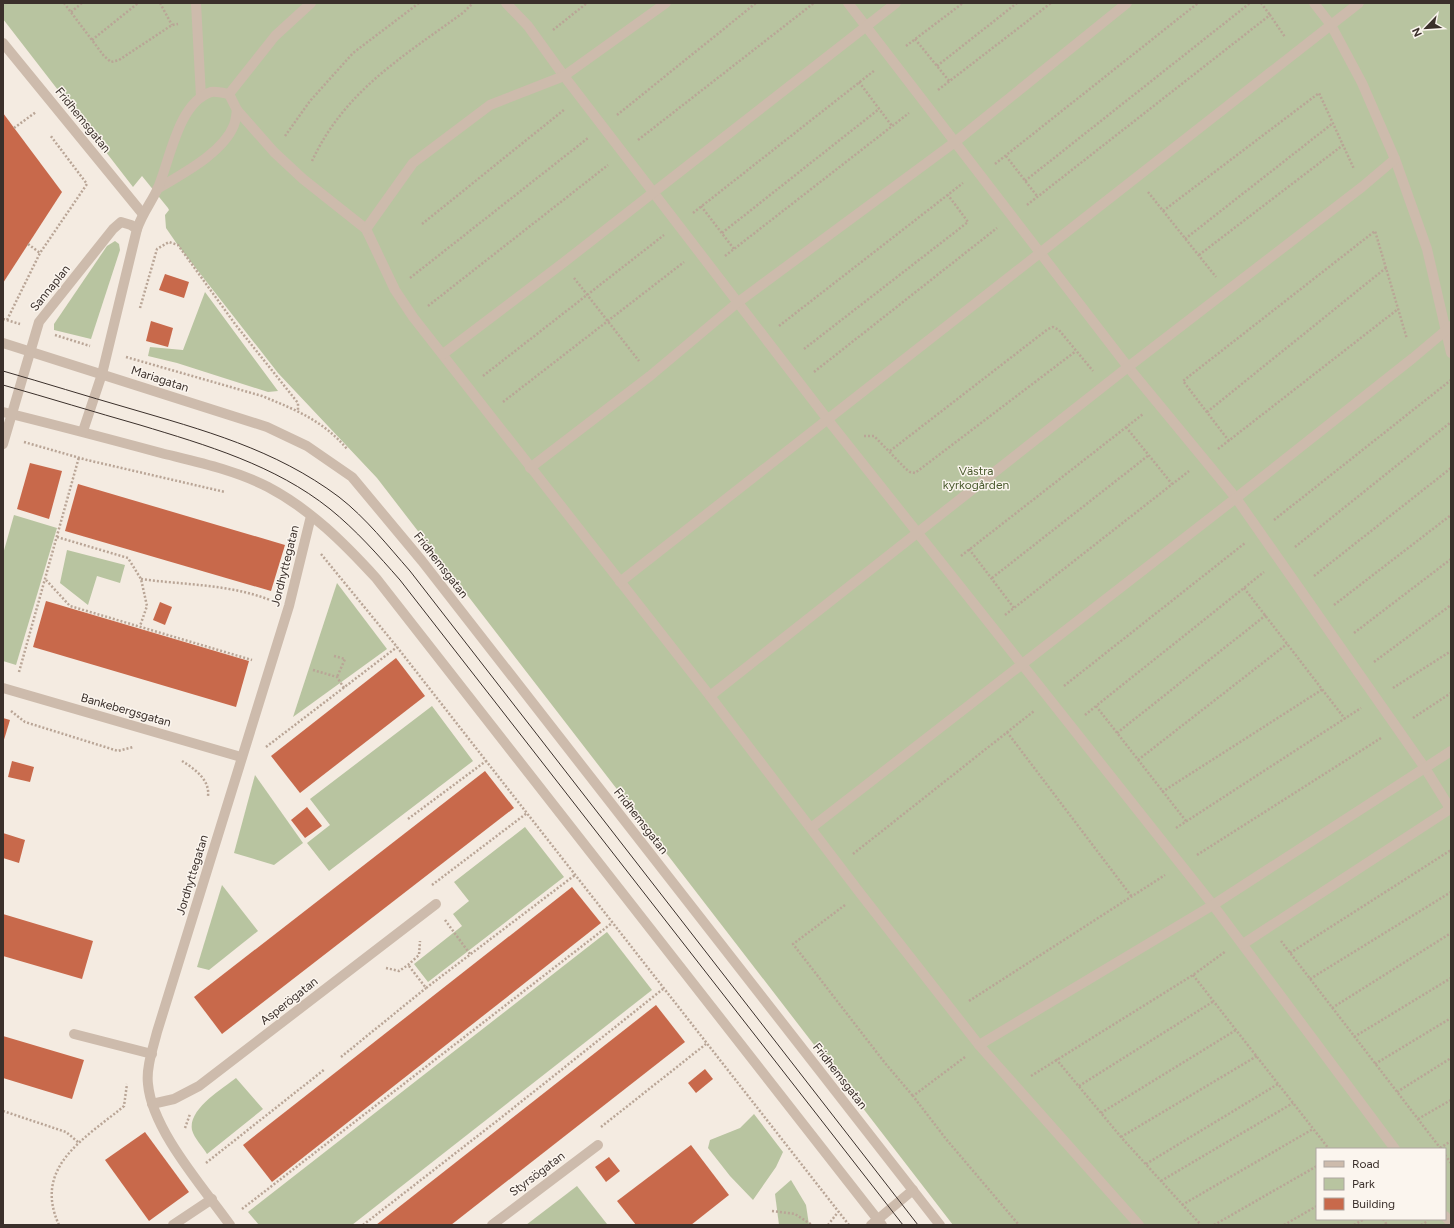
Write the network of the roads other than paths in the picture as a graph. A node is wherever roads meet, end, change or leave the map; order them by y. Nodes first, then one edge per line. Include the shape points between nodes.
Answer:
1 (196, 3) edge
2 (311, 3) edge
3 (506, 3) edge
4 (666, 3) edge
5 (848, 3) edge
6 (896, 3) edge
7 (1127, 3) edge
8 (1314, 3) edge
9 (1358, 3) edge
10 (1331, 25) junction
11 (866, 27) junction
12 (3, 43) edge
13 (564, 76) junction
14 (229, 94) junction
15 (201, 98) junction
16 (237, 110) junction
17 (954, 142) junction
18 (1395, 159) junction
19 (157, 189) junction
20 (654, 192) junction
21 (142, 213) junction
22 (137, 229) junction
23 (366, 229) junction
24 (1041, 253) junction
25 (737, 302) junction
26 (1448, 328) edge
27 (3, 343) edge
28 (30, 351) junction
29 (1451, 353) edge
30 (443, 354) junction
31 (1128, 367) junction
32 (102, 374) junction
33 (8, 413) edge
34 (828, 420) junction
35 (83, 431) junction
36 (4, 440) edge
37 (307, 446) joint
38 (530, 468) junction
39 (1236, 498) junction
40 (311, 516) junction
41 (918, 533) junction
42 (620, 582) junction
43 (1021, 664) junction
44 (3, 688) edge
45 (710, 696) junction
46 (1451, 751) edge
47 (241, 757) junction
48 (1425, 768) junction
49 (1451, 809) edge
50 (811, 828) junction
51 (436, 904) road end
52 (1213, 905) junction
53 (1241, 943) junction
54 (74, 1034) dead end
55 (979, 1045) junction
56 (152, 1054) junction
57 (152, 1104) junction
58 (598, 1145) road end
59 (1394, 1148) edge
60 (913, 1190) junction
61 (212, 1199) junction
62 (877, 1223) edge
63 (173, 1225) edge
64 (230, 1225) edge
65 (492, 1225) edge
66 (940, 1225) edge
67 (1139, 1225) edge

1 - 15 street
2 - 14 street via 275,36
3 - 13 street via 528,26
4 - 13 street
5 - 11 street
6 - 11 street
7 - 17 street
8 - 10 street
9 - 10 street
10 - 18 street via 1362,83
10 - 24 street
11 - 17 street
11 - 20 street
12 - 21 street, Fridhemsgatan
13 - 20 street
13 - 23 street via 490,105 413,163
14 - 15 street via 212,92
14 - 16 street
15 - 19 street via 187,111
16 - 19 street via 234,125 225,140 197,164
16 - 23 street via 303,180
17 - 24 street
17 - 25 street
18 - 26 street via 1427,249
18 - 31 street
19 - 21 street
20 - 25 street
20 - 30 street
21 - 22 street
22 - 28 street, Sannaplan via 121,222 114,229 39,322
22 - 32 street
23 - 30 street via 395,290 413,318
24 - 31 street
24 - 34 street
25 - 34 street
25 - 38 street via 650,376
26 - 29 street
26 - 39 street
27 - 28 street, Mariagatan
28 - 32 street, Mariagatan
28 - 33 street, Sannaplan
30 - 38 street
31 - 39 street
31 - 41 street
32 - 35 street
32 - 37 street, Mariagatan via 267,427
33 - 35 street
33 - 36 street, Sannaplan
34 - 41 street
34 - 42 street
35 - 40 street via 239,475 267,487
37 - 60 street, Fridhemsgatan via 352,477 390,521
38 - 42 street
39 - 43 street
39 - 48 street
40 - 47 street, Jordhyttegatan via 289,606
40 - 62 street via 340,539 376,578
41 - 43 street
41 - 45 street
42 - 45 street
43 - 50 street
43 - 52 street
44 - 47 street, Bankebergsgatan
45 - 50 street
46 - 48 street
47 - 56 street, Jordhyttegatan
48 - 49 street
48 - 52 street
49 - 53 street via 1270,927
50 - 55 street
51 - 57 street, Asperögatan via 199,1086 174,1099
52 - 53 street
52 - 55 street
53 - 59 street
54 - 56 street
55 - 67 street
56 - 57 street, Jordhyttegatan via 148,1082
57 - 61 street, Jordhyttegatan via 161,1127
58 - 65 street, Styrsögatan
60 - 62 street
60 - 66 street, Fridhemsgatan
61 - 63 street
61 - 64 street, Jordhyttegatan

